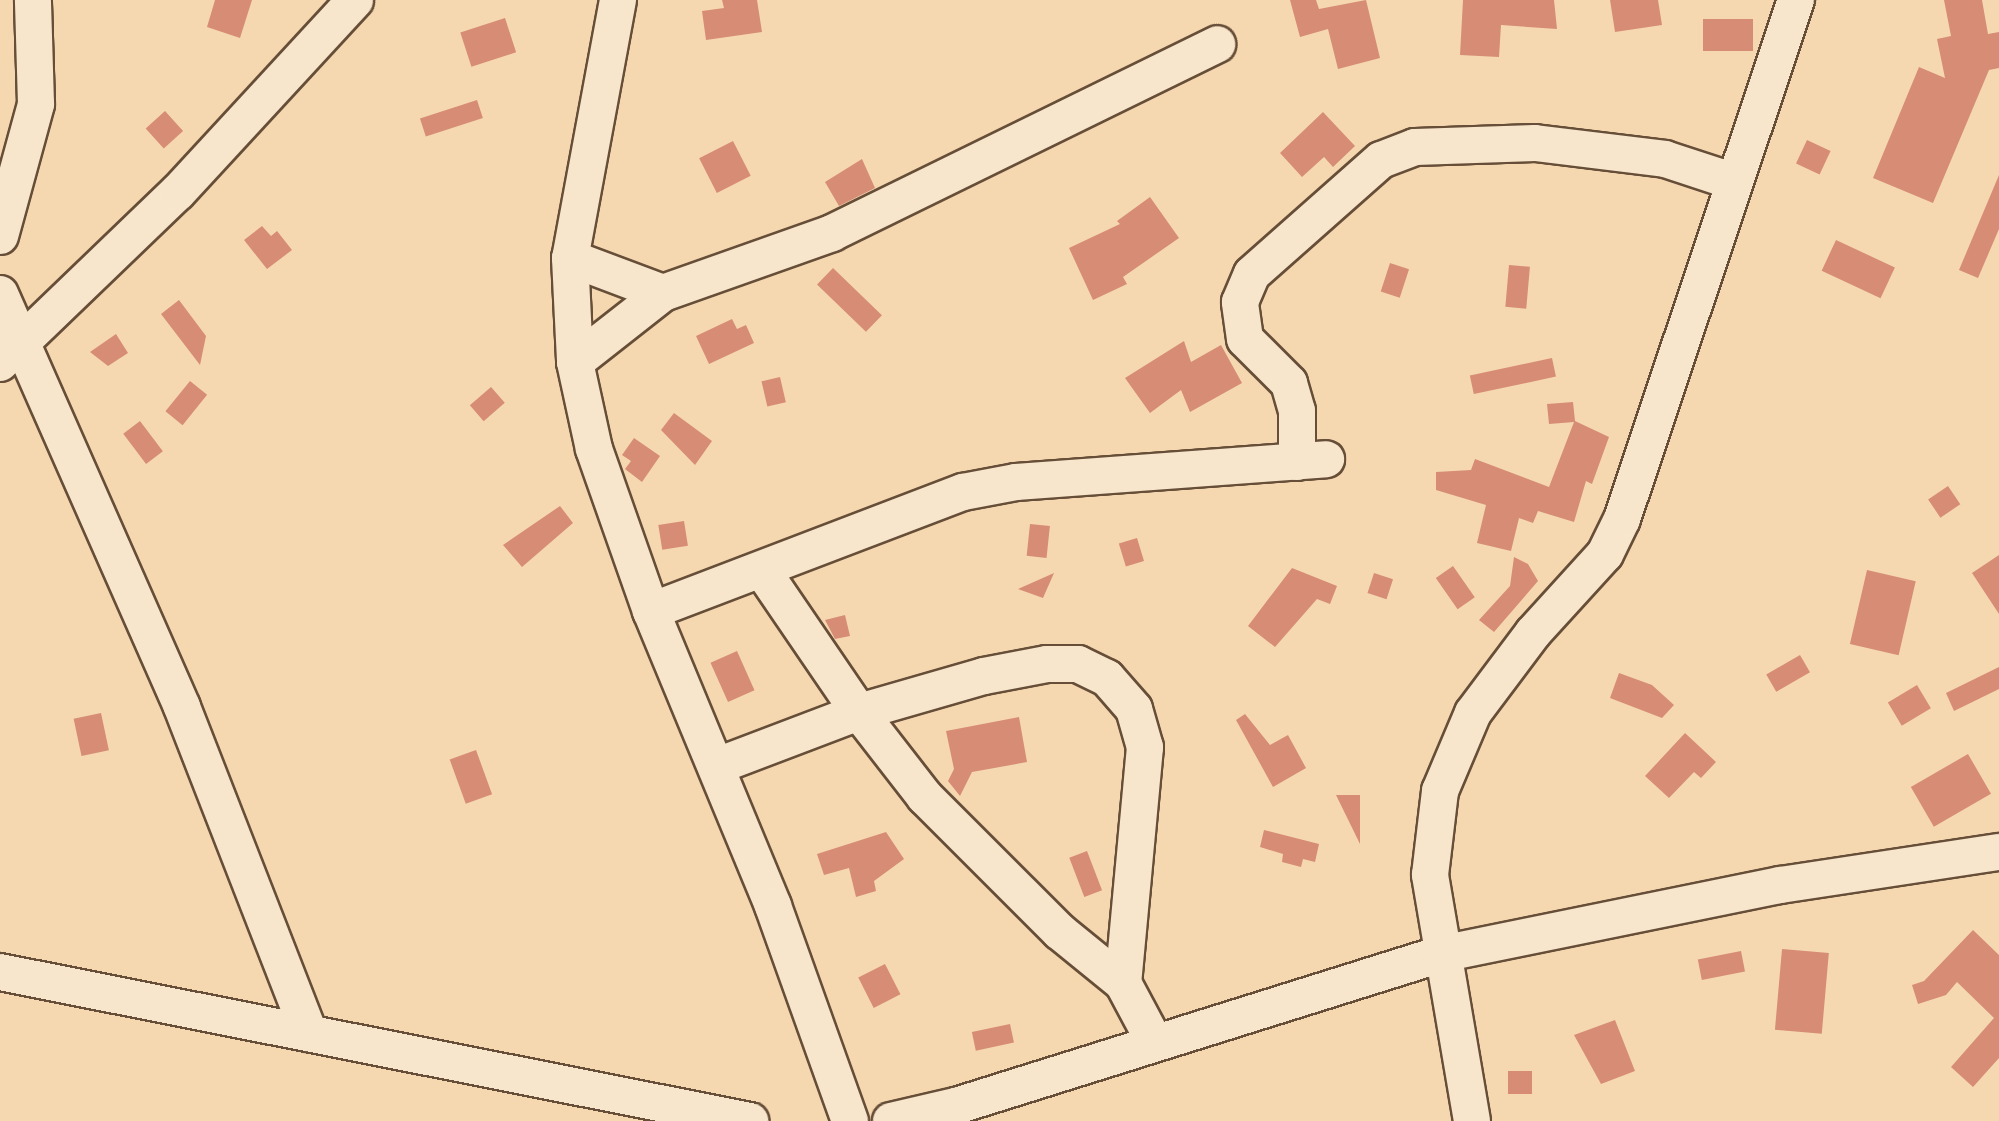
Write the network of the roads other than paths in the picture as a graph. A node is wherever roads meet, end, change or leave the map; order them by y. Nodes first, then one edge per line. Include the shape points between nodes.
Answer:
1 (33, 0) edge
2 (355, 0) edge
3 (618, 0) edge
4 (1796, 0) edge
5 (1217, 44) dead end
6 (1732, 181) junction
7 (0, 236) edge
8 (570, 258) junction
9 (663, 293) junction
10 (1, 300) edge
11 (12, 352) edge
12 (575, 362) junction
13 (762, 570) junction
14 (651, 611) junction
15 (859, 712) junction
16 (717, 766) junction
17 (1999, 852) edge
18 (1441, 954) junction
19 (0, 972) edge
20 (1123, 983) junction
21 (309, 1033) junction
22 (1155, 1043) junction
23 (750, 1121) edge
24 (850, 1121) edge
25 (891, 1121) edge
26 (1472, 1121) edge

1 - 7 street via 36,104
2 - 11 street via 178,192
3 - 8 street
4 - 6 street
5 - 9 street via 832,233
6 - 13 street via 1665,159 1535,143 1415,147 1381,160 1252,274 1240,302 1245,339 1289,383 1312,460 1016,482 963,492
6 - 18 street via 1622,519 1605,554 1533,633 1473,713 1454,753 1440,791 1430,875
8 - 9 street
8 - 12 street
9 - 12 street
10 - 11 street
11 - 21 street via 182,707
12 - 14 street via 594,449
13 - 14 street
13 - 15 street
14 - 16 street
15 - 16 street
15 - 20 street via 925,797 990,865
15 - 20 street via 1047,664 1078,664 1107,678 1134,709 1145,747
16 - 24 street
17 - 18 street via 1780,885
18 - 22 street
18 - 26 street
19 - 21 street
20 - 22 street
21 - 23 street
22 - 25 street

